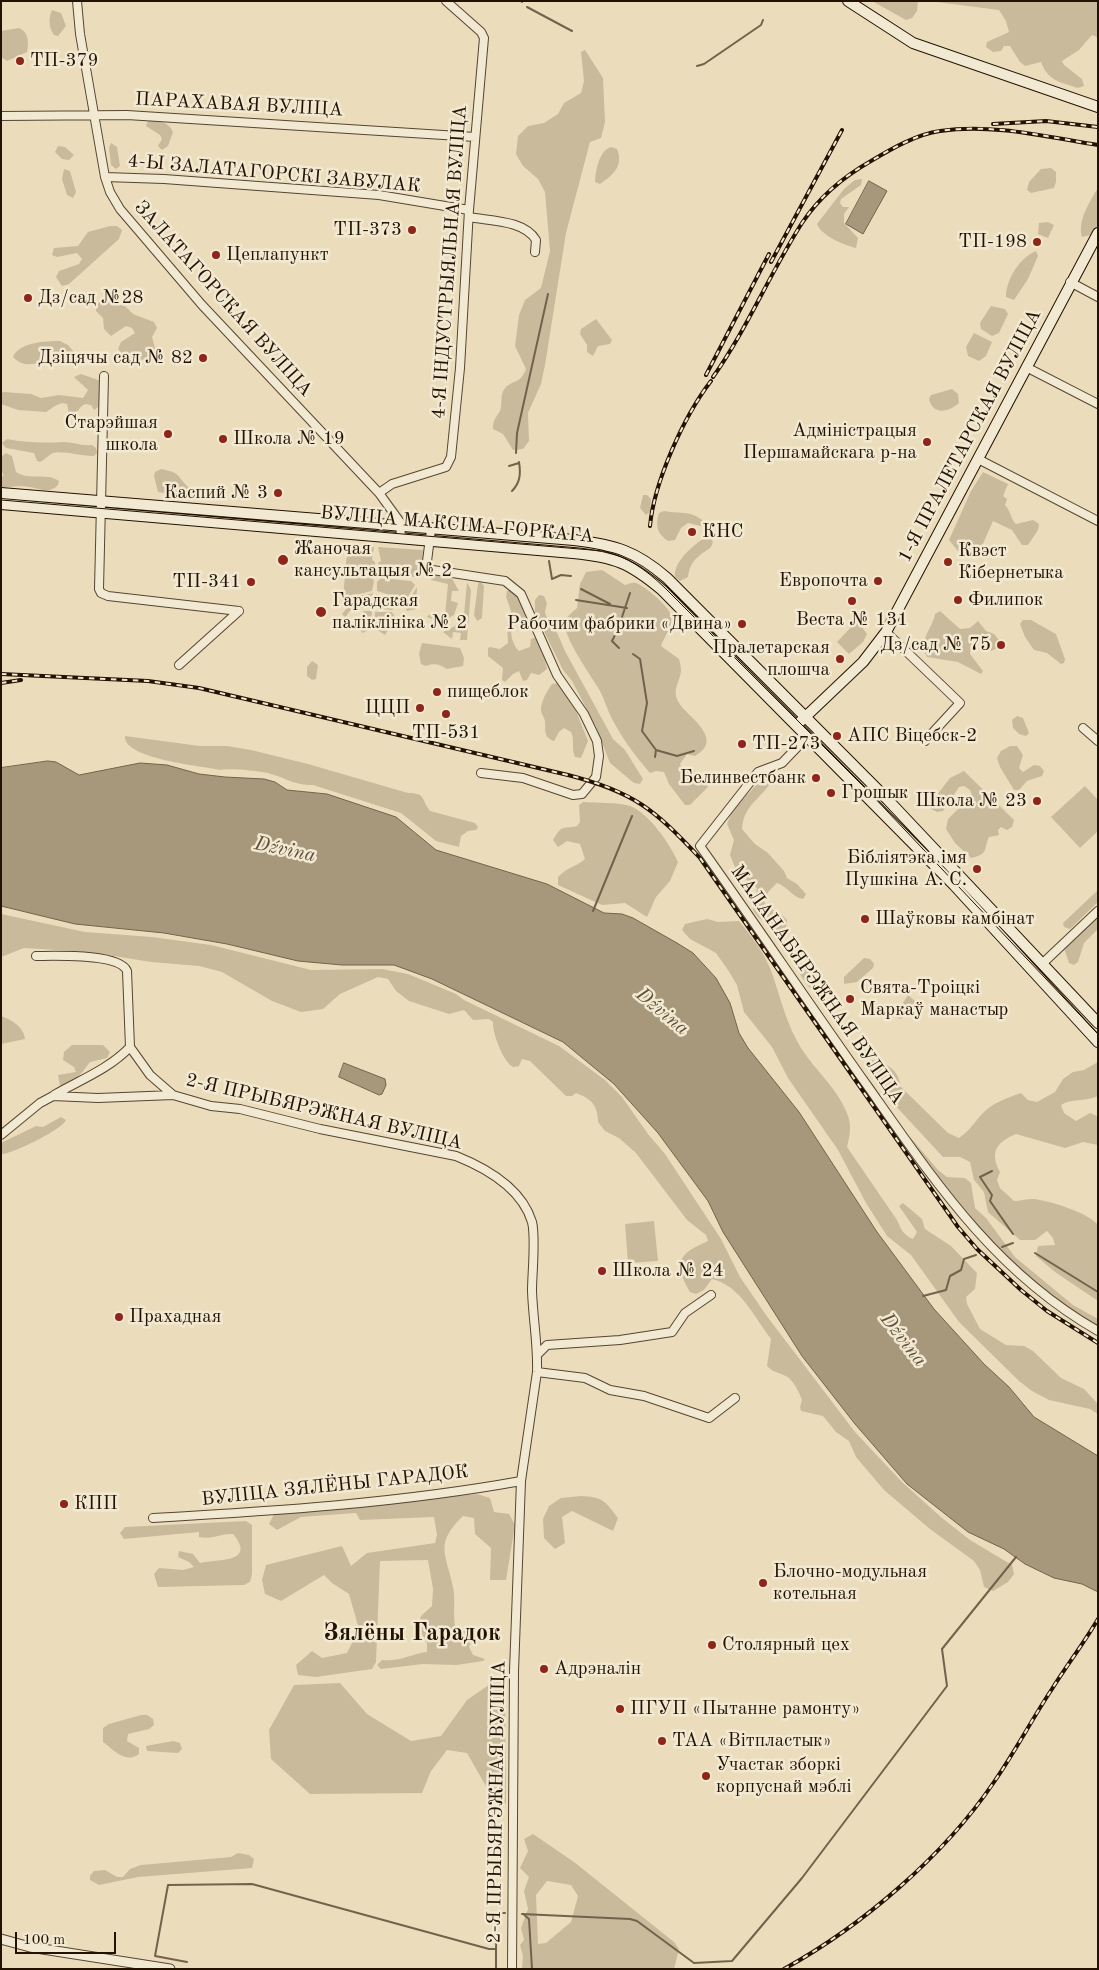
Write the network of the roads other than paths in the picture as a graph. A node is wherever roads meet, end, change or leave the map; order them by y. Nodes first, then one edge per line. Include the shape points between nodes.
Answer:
1 (77, 1) edge
2 (446, 1) edge
3 (848, 1) edge
4 (1098, 107) edge
5 (1, 116) edge
6 (95, 116) junction
7 (474, 136) junction
8 (105, 177) junction
9 (469, 214) junction
10 (1098, 233) edge
11 (535, 252) dead end
12 (1070, 282) junction
13 (1098, 297) edge
14 (1026, 367) junction
15 (104, 376) dead end
16 (1098, 404) edge
17 (978, 459) junction
18 (1, 493) edge
19 (379, 493) junction
20 (1, 504) edge
21 (100, 506) junction
22 (1098, 521) edge
23 (344, 522) junction
24 (431, 530) junction
25 (401, 533) junction
26 (343, 534) junction
27 (430, 541) junction
28 (714, 626) junction
29 (886, 632) junction
30 (707, 635) junction
31 (179, 665) dead end
32 (805, 717) junction
33 (797, 725) junction
34 (1083, 728) dead end
35 (808, 736) junction
36 (925, 741) dead end
37 (1098, 741) edge
38 (481, 773) dead end
39 (888, 800) junction
40 (880, 808) junction
41 (963, 877) junction
42 (954, 885) junction
43 (1098, 910) edge
44 (36, 956) dead end
45 (1042, 963) junction
46 (1098, 1023) edge
47 (1097, 1041) edge
48 (130, 1047) junction
49 (173, 1095) junction
50 (53, 1096) junction
51 (1, 1135) edge
52 (711, 1295) dead end
53 (1098, 1331) edge
54 (538, 1354) junction
55 (537, 1372) junction
56 (735, 1398) dead end
57 (521, 1481) junction
58 (153, 1518) dead end
59 (1, 1939) edge
60 (170, 1969) edge
61 (512, 1969) edge

1 - 6 street, ЗАЛАТАГОРСКАЯ ВУЛІЦА
2 - 7 street, 4-Я ІНДУСТРЫЯЛЬНАЯ ВУЛІЦА via 484,38
3 - 4 main road via 913,43
5 - 6 street, ПАРАХАВАЯ ВУЛІЦА
6 - 7 street, ПАРАХАВАЯ ВУЛІЦА via 317,125
6 - 8 street, ЗАЛАТАГОРСКАЯ ВУЛІЦА
7 - 9 street, 4-Я ІНДУСТРЫЯЛЬНАЯ ВУЛІЦА
8 - 9 street, 4-Ы ЗАЛАТАГОРСКІ ЗАВУЛАК via 370,195
8 - 19 street, ЗАЛАТАГОРСКАЯ ВУЛІЦА via 110,192 134,228
9 - 11 street, 4-Ы ЗАЛАТАГОРСКІ ЗАВУЛАК via 526,230 536,240
9 - 19 street, 4-Я ІНДУСТРЫЯЛЬНАЯ ВУЛІЦА via 451,457 446,467 392,484
10 - 12 main road, 1-Я ПРАЛЕТАРСКАЯ ВУЛІЦА
12 - 13 street
12 - 14 main road, 1-Я ПРАЛЕТАРСКАЯ ВУЛІЦА
14 - 16 street
14 - 17 main road, 1-Я ПРАЛЕТАРСКАЯ ВУЛІЦА
15 - 21 street
17 - 22 street
17 - 29 main road, 1-Я ПРАЛЕТАРСКАЯ ВУЛІЦА
18 - 21 main road, ВУЛІЦА МАКСІМА ГОРКАГА
19 - 25 street, ЗАЛАТАГОРСКАЯ ВУЛІЦА via 400,522
20 - 21 main road, ВУЛІЦА МАКСІМА ГОРКАГА
21 - 23 main road, ВУЛІЦА МАКСІМА ГОРКАГА
21 - 26 main road, ВУЛІЦА МАКСІМА ГОРКАГА
21 - 31 street via 101,593 239,611
23 - 25 main road, ВУЛІЦА МАКСІМА ГОРКАГА
23 - 26 street
24 - 25 main road, ВУЛІЦА МАКСІМА ГОРКАГА
24 - 27 street
24 - 28 main road, ВУЛІЦА МАКСІМА ГОРКАГА via 520,535 616,546 635,554 667,578
25 - 26 main road, ВУЛІЦА МАКСІМА ГОРКАГА
25 - 27 main road, ВУЛІЦА МАКСІМА ГОРКАГА
27 - 30 main road, ВУЛІЦА МАКСІМА ГОРКАГА via 602,556 623,562 642,573
27 - 38 street via 426,569 505,581 517,590 556,675 584,714 597,741 596,777 582,794 573,795 523,778
28 - 30 street
28 - 32 main road, ВУЛІЦА МАКСІМА ГОРКАГА
29 - 32 main road, 1-Я ПРАЛЕТАРСКАЯ ВУЛІЦА via 863,662
29 - 36 street via 960,703
30 - 33 main road, ВУЛІЦА МАКСІМА ГОРКАГА
32 - 33 main road, 1-Я ПРАЛЕТАРСКАЯ ВУЛІЦА
32 - 39 main road, ВУЛІЦА МАКСІМА ГОРКАГА
33 - 35 main road, ВУЛІЦА МАКСІМА ГОРКАГА
34 - 37 street
35 - 40 main road, ВУЛІЦА МАКСІМА ГОРКАГА
35 - 53 street, МАЛАНАБЯРЭЖНАЯ ВУЛІЦА via 782,763 758,772 700,846 963,1216 988,1246 1019,1274 1055,1304
39 - 40 street
39 - 41 main road, ВУЛІЦА МАКСІМА ГОРКАГА
40 - 42 main road, ВУЛІЦА МАКСІМА ГОРКАГА
41 - 42 street
41 - 45 main road, ВУЛІЦА МАКСІМА ГОРКАГА
42 - 47 main road, ВУЛІЦА МАКСІМА ГОРКАГА
43 - 45 street
44 - 48 street via 104,959 126,968
45 - 46 main road, ВУЛІЦА МАКСІМА ГОРКАГА
48 - 49 street via 150,1075
48 - 50 street via 85,1080
49 - 50 street
49 - 54 street, 2-Я ПРЫБЯРЭЖНАЯ ВУЛІЦА via 211,1106 456,1156 500,1180 522,1201 532,1223 532,1293
50 - 51 street
52 - 54 street via 685,1312 672,1332 620,1340 547,1345
54 - 55 street, 2-Я ПРЫБЯРЭЖНАЯ ВУЛІЦА
55 - 56 street via 585,1378 610,1390 644,1396 709,1418
55 - 57 street, 2-Я ПРЫБЯРЭЖНАЯ ВУЛІЦА
57 - 58 street, ВУЛІЦА ЗЯЛЁНЫ ГАРАДОК via 384,1501
57 - 61 street, 2-Я ПРЫБЯРЭЖНАЯ ВУЛІЦА via 514,1671
59 - 60 street via 30,1947

